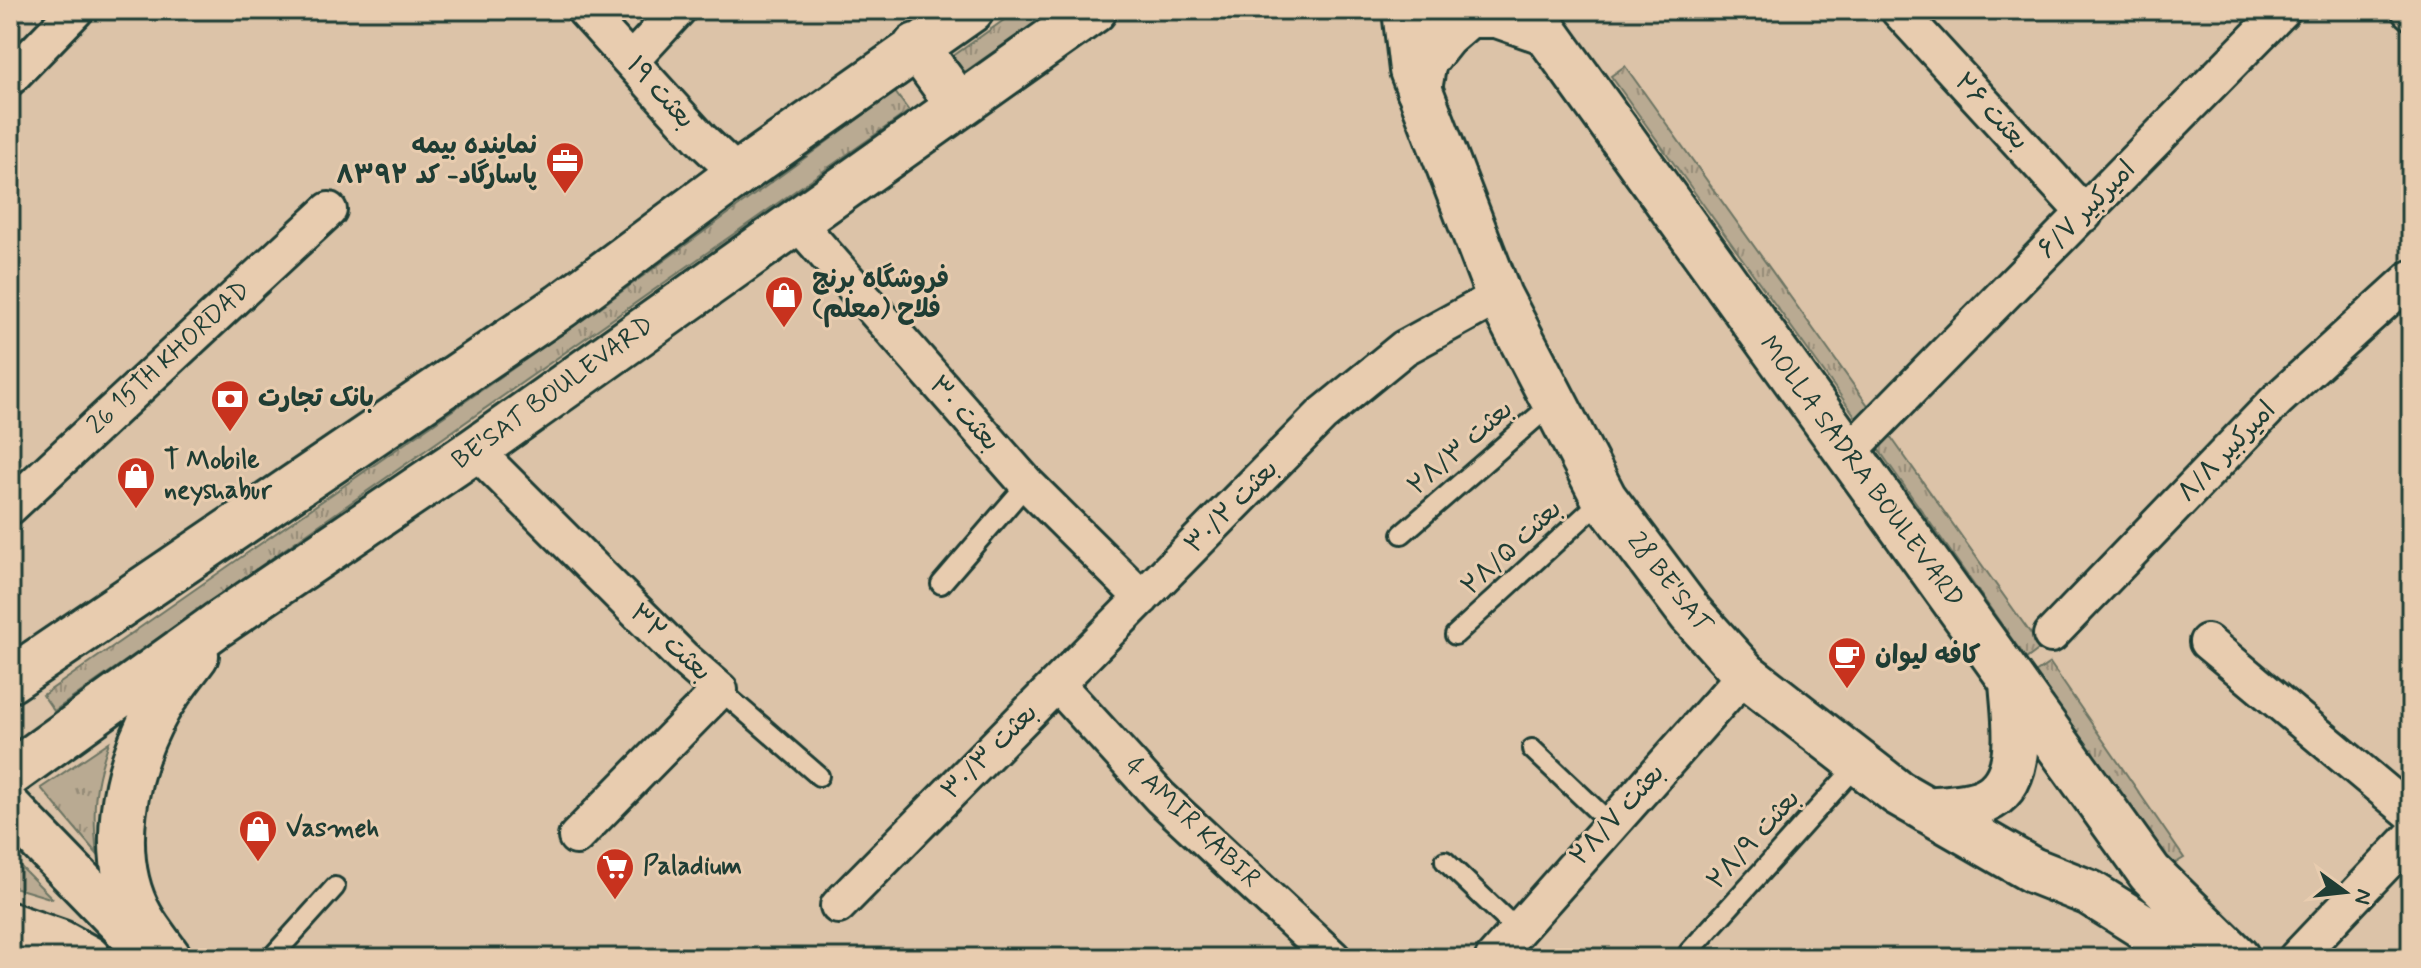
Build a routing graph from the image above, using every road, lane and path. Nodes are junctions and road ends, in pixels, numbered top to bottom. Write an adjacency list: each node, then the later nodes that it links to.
1 (76, 10): 12 (street)
2 (584, 10): 11 (street, بعثت ۱۹)
3 (678, 10): 11 (street)
4 (971, 10): 10 (main road)
5 (1094, 10): 14 (main road, BE'SAT BOULEVARD)
6 (1898, 10): 17 (street, بعثت ۲۶)
7 (2283, 10): 17 (street, امیرکبیر ۶/۷)
8 (1402, 15): 13 (main road, 28 BE'SAT)
9 (1538, 21): 13 (main road); 23 (main road, MOLLA SADRA BOULEVARD)
10 (916, 46): 14 (main road); 15 (main road)
11 (631, 61): 15 (street, بعثت ۱۹)
12 (10, 78)
13 (1419, 89): 20 (main road, 28 BE'SAT)
14 (959, 105): 18 (main road, BE'SAT BOULEVARD)
15 (738, 174): 35 (main road)
16 (329, 210): 26 (street, 26 15TH KHORDAD)
17 (2085, 214): 23 (street, امیرکبیر ۶/۷)
18 (797, 222): 22 (main road, BE'SAT BOULEVARD); 24 (street, بعثت ۳۰)
19 (2411, 278): 32 (street, امیرکبیر ۸/۸)
20 (1499, 296): 21 (main road, 28 BE'SAT); 29 (street, بعثت ۳۰/۲)
21 (1555, 402): 25 (main road, 28 BE'SAT); 27 (lane, بعثت ۲۸/۳)
22 (475, 450): 30 (main road, BE'SAT BOULEVARD); 38 (street, بعثت ۳۲)
23 (1847, 454): 36 (main road, MOLLA SADRA BOULEVARD)
24 (1027, 484): 28 (lane); 29 (street, بعثت ۳۰)
25 (1604, 498): 31 (lane, بعثت ۲۸/۵); 34 (main road, 28 BE'SAT)
26 (10, 507)
27 (1402, 534)
28 (941, 584)
29 (1142, 598): 37 (street, بعثت ۳۰/۳)
30 (217, 625): 41 (main road, BE'SAT BOULEVARD); 57 (main road)
31 (1455, 635)
32 (2051, 635)
33 (2207, 642): 45 (street)
34 (1745, 674): 40 (main road, 28 BE'SAT); 46 (street, بعثت ۲۸/۷)
35 (10, 680)
36 (2012, 681): 44 (main road); 62 (main road, MOLLA SADRA BOULEVARD)
37 (1057, 684): 51 (street, بعثت ۳۰/۳); 59 (street, 4 AMIR KABIR)
38 (720, 690): 42 (lane); 47 (street, بعثت ۳۲)
39 (1532, 749): 46 (lane)
40 (1859, 763): 44 (main road, 28 BE'SAT); 54 (lane, بعثت ۲۸/۹)
41 (10, 774)
42 (819, 776)
43 (10, 809): 56 (main road)
44 (1927, 810): 61 (main road, 28 BE'SAT)
45 (2411, 813)
46 (1610, 823): 53 (street, بعثت ۲۸/۷)
47 (576, 837)
48 (2411, 837): 63 (street)
49 (1445, 861): 53 (lane)
50 (335, 887): 58 (lane)
51 (838, 906)
52 (10, 925): 55 (main road)
53 (1516, 929): 60 (street, بعثت ۲۸/۷)
54 (1692, 955)
55 (88, 958)
56 (154, 958)
57 (169, 958)
58 (271, 958)
59 (1333, 958)
60 (1493, 958)
61 (2176, 958)
62 (2237, 958)
63 (2296, 958)

